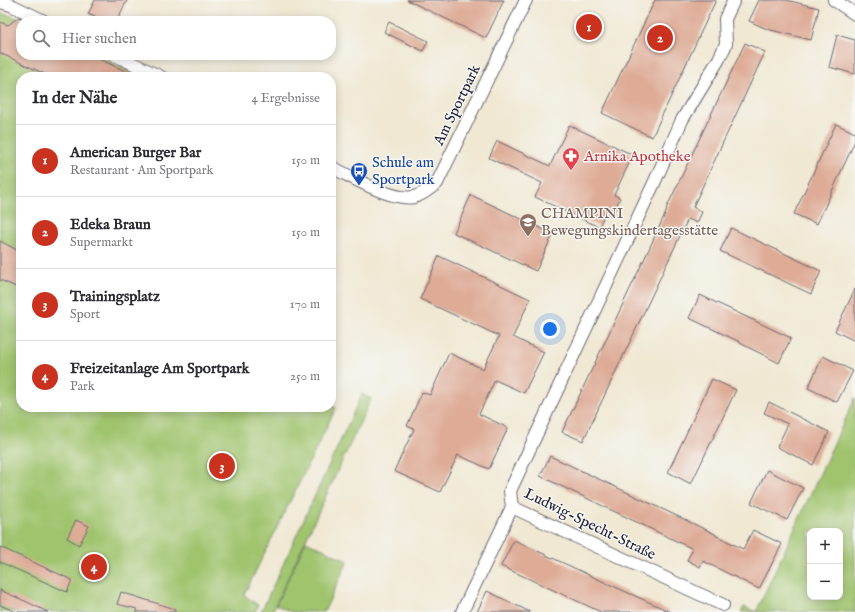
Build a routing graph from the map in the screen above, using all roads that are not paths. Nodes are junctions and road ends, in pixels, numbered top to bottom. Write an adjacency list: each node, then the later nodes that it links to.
1 (526, 0): 9 (street, Am Sportpark)
2 (734, 0): 10 (street, Ludwig-Specht-Straße)
3 (834, 0): 5 (street)
4 (0, 2): 6 (street)
5 (855, 14)
6 (34, 16)
7 (125, 60): 8 (street)
8 (151, 72)
9 (336, 169)
10 (512, 507): 11 (street, Ludwig-Specht-Straße); 12 (street)
11 (723, 605)
12 (462, 612)

